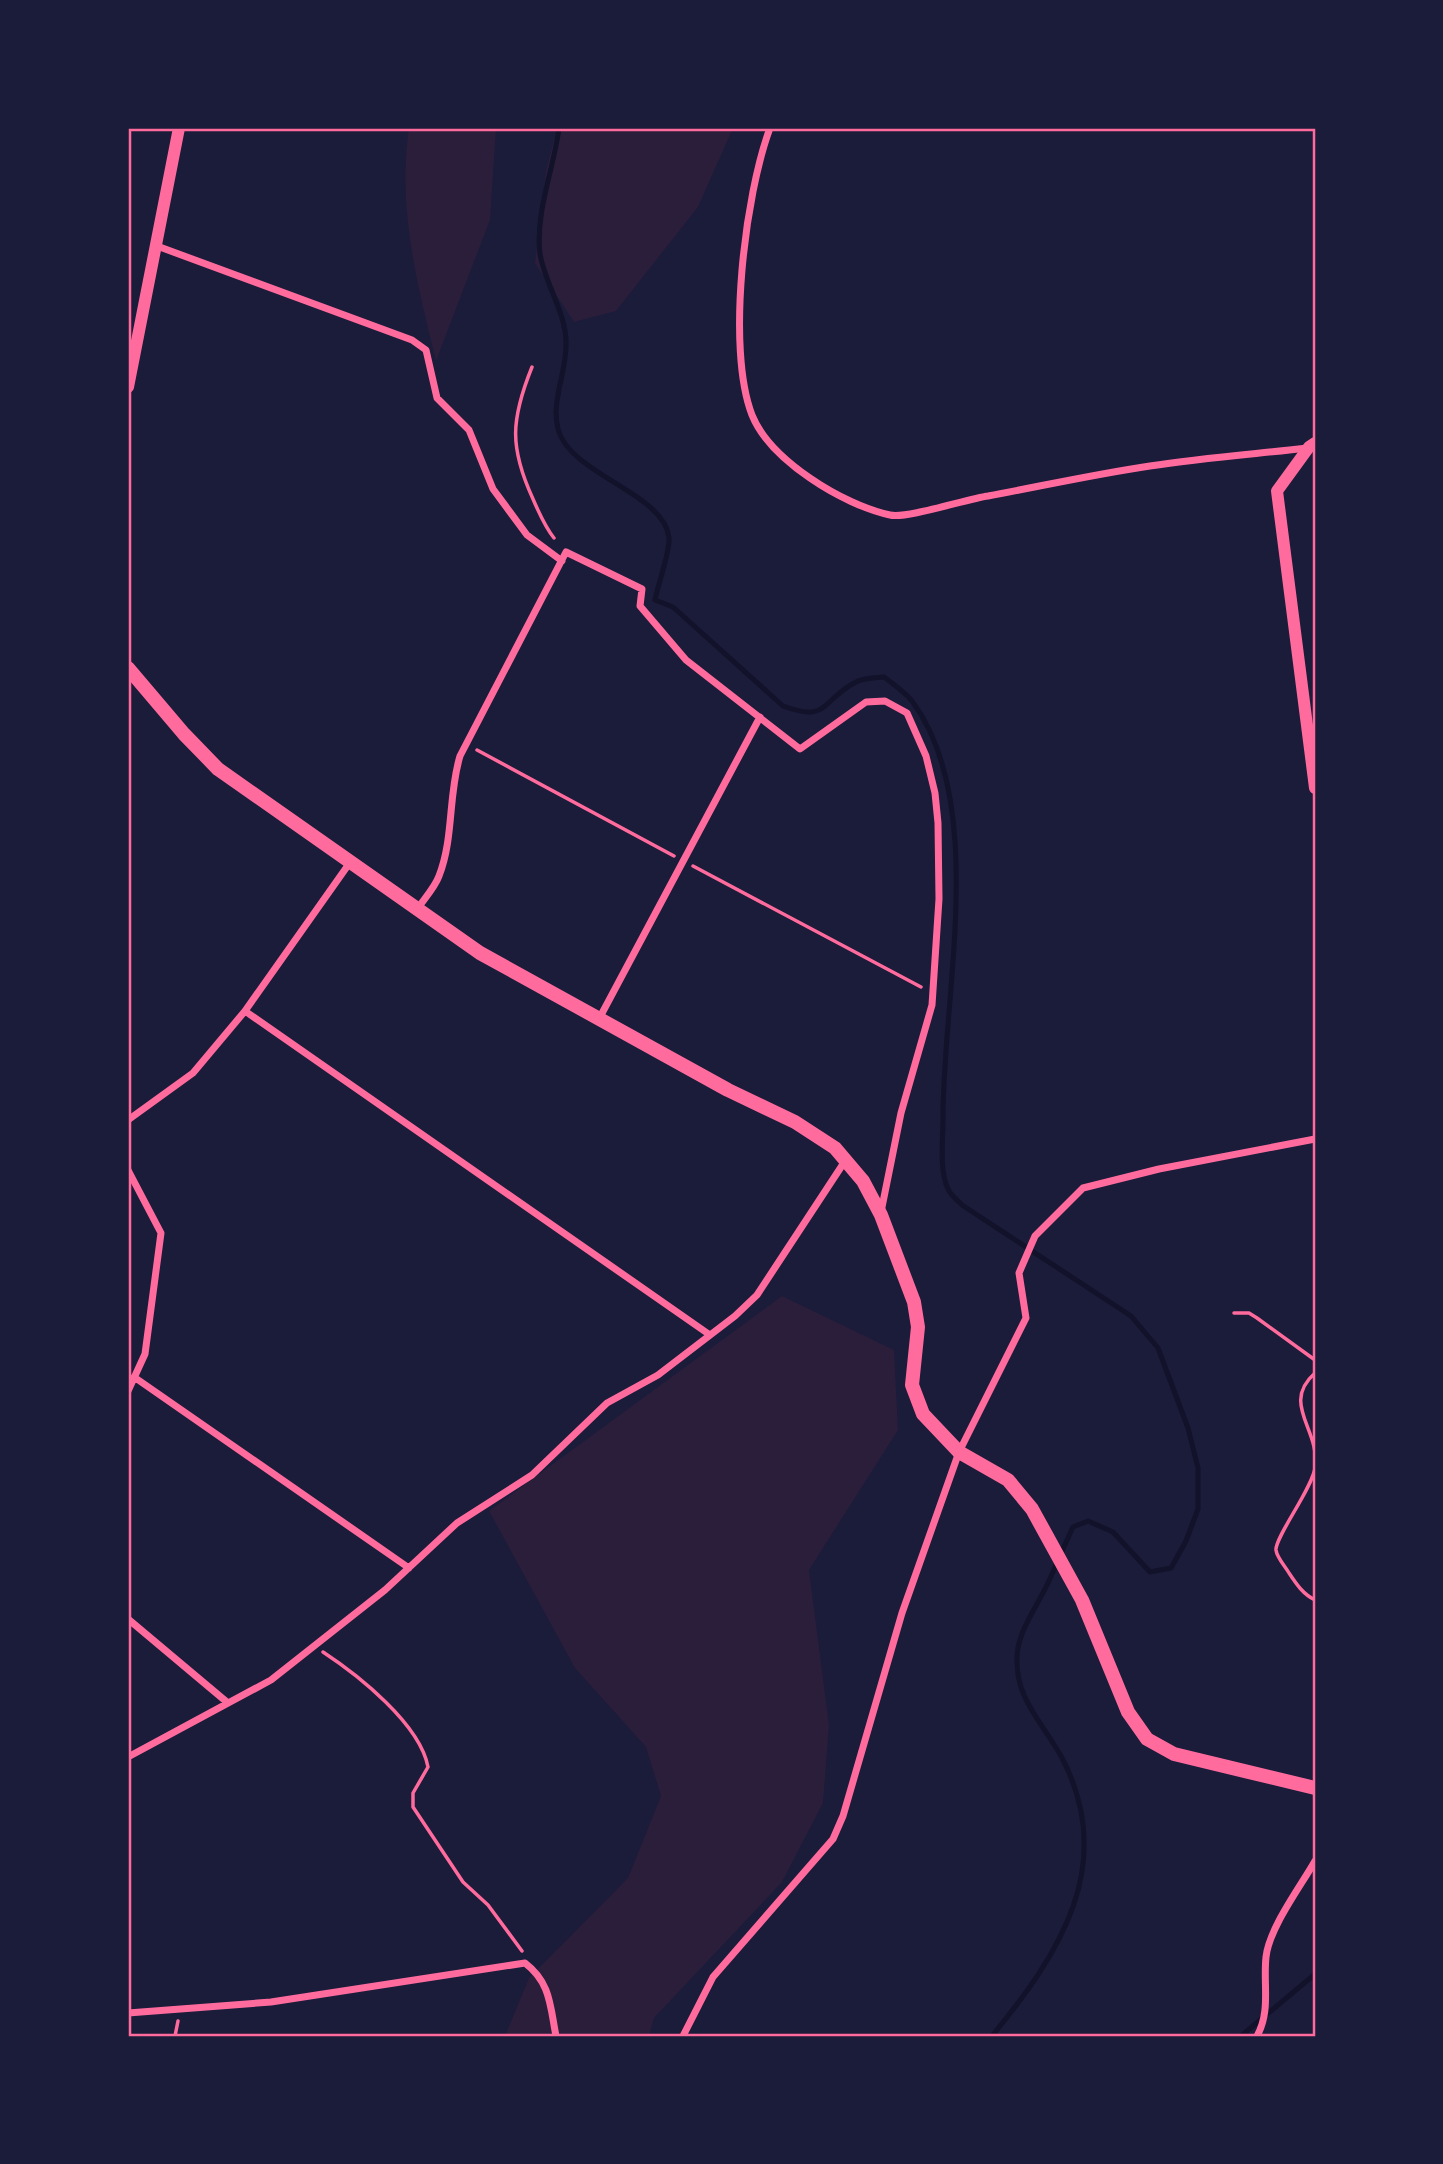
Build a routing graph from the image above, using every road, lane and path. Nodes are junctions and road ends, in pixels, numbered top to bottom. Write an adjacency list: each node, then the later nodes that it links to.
1 (179, 128): 3 (street)
2 (770, 128): 6 (street)
3 (157, 246): 5 (street); 8 (street)
4 (532, 367): 7 (path)
5 (128, 387)
6 (1313, 446): 12 (street)
7 (566, 552): 8 (street); 10 (street)
8 (562, 561): 11 (street)
9 (128, 668): 13 (main road)
10 (760, 718): 14 (street); 16 (street)
11 (467, 744): 14 (path); 15 (street)
12 (1315, 788)
13 (352, 860): 15 (main road); 17 (street)
14 (683, 861): 16 (path); 18 (street)
15 (418, 908): 18 (main road)
16 (933, 993): 23 (street)
17 (245, 1011): 19 (street); 25 (street)
18 (598, 1019): 21 (main road)
19 (128, 1120)
20 (1315, 1139): 30 (street)
21 (845, 1161): 23 (main road); 25 (street)
22 (128, 1170): 28 (street)
23 (881, 1215): 30 (main road)
24 (1234, 1314): 26 (path)
25 (710, 1335): 31 (street)
26 (1315, 1360)
27 (1315, 1373): 32 (path)
28 (134, 1377): 29 (street); 31 (street)
29 (128, 1391)
30 (959, 1452): 37 (main road); 43 (street)
31 (409, 1567): 34 (street)
32 (1315, 1600)
33 (128, 1619): 35 (street)
34 (314, 1646): 35 (street); 39 (path)
35 (228, 1703): 36 (street)
36 (128, 1757)
37 (1315, 1788)
38 (1315, 1861): 41 (street)
39 (526, 1964): 40 (street); 42 (street)
40 (128, 2013)
41 (1259, 2033)
42 (556, 2036)
43 (683, 2036)

